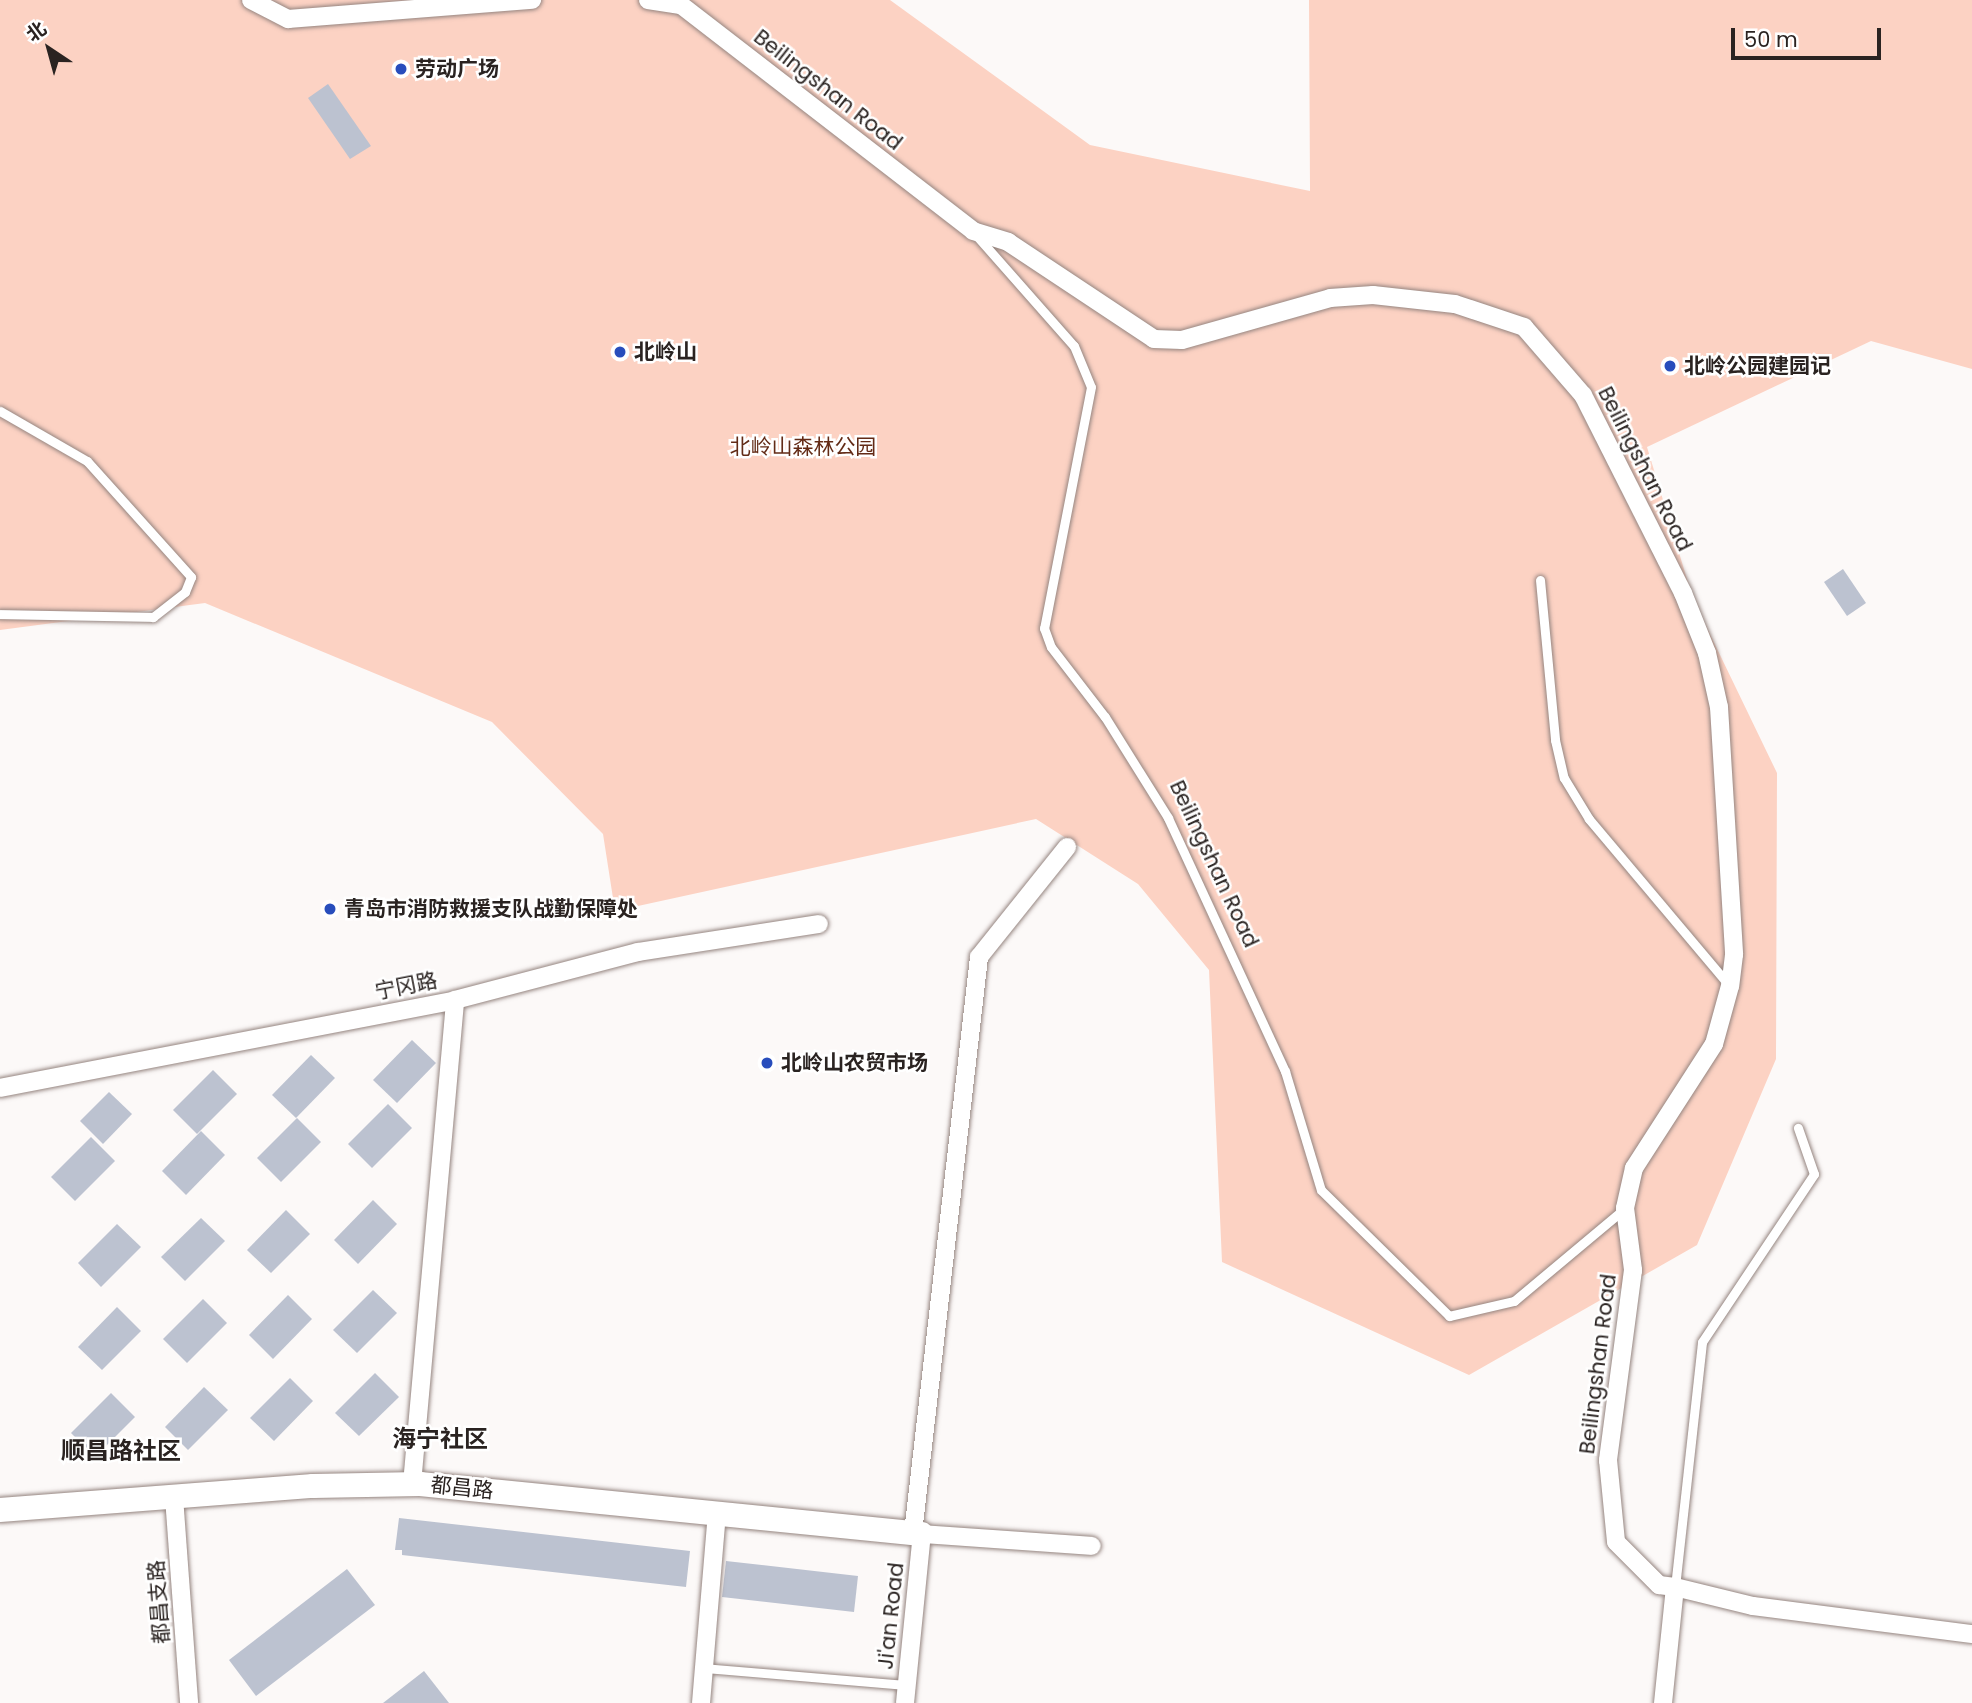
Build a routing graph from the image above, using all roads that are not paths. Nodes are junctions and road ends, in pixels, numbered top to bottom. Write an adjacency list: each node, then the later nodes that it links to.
1 (251, 0): 2 (street)
2 (531, 0)
3 (648, 0): 4 (street, Beilingshan Road)
4 (973, 232): 10 (street, Beilingshan Road); 14 (lane, Beilingshan Road)
5 (0, 411): 7 (lane)
6 (1540, 580): 10 (lane)
7 (0, 614)
8 (1067, 847): 19 (street, Ji'an Road)
9 (819, 924): 11 (street, 宁冈路)
10 (1730, 986): 14 (street, Beilingshan Road)
11 (455, 1000): 12 (street, 宁冈路); 15 (street)
12 (0, 1088)
13 (1797, 1128): 21 (lane)
14 (1625, 1208): 21 (street, Beilingshan Road)
15 (412, 1484): 16 (street, 都昌路); 18 (street, 都昌路)
16 (174, 1497): 17 (street, 都昌路); 25 (street, 都昌支路)
17 (0, 1510)
18 (717, 1514): 19 (street, 都昌路); 23 (street)
19 (918, 1534): 20 (street); 24 (street, Ji'an Road)
20 (1091, 1546)
21 (1675, 1587): 22 (street, Beilingshan Road); 27 (street)
22 (1972, 1634)
23 (704, 1668): 24 (lane); 26 (street)
24 (906, 1694)
25 (190, 1703)
26 (701, 1703)
27 (1663, 1703)

